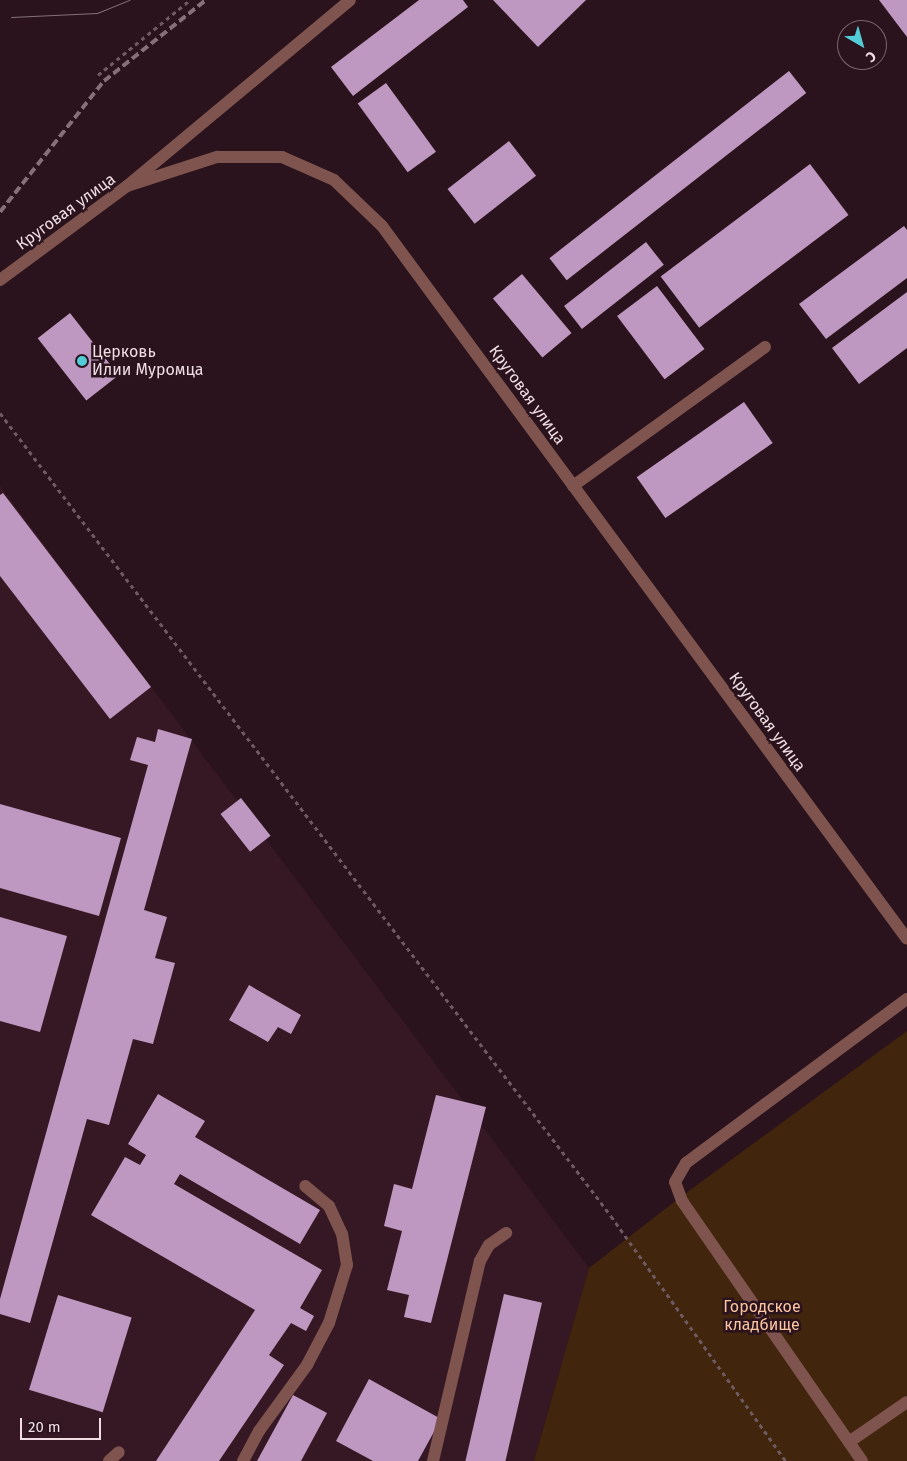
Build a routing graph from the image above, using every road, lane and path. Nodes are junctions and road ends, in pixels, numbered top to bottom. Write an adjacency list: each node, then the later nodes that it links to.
1 (190, 0): 3 (path)
2 (350, 0): 4 (street)
3 (98, 75)
4 (127, 186): 5 (street, Круговая улица); 8 (street, Круговая улица)
5 (0, 280)
6 (765, 347): 8 (street)
7 (0, 413): 17 (path)
8 (573, 486): 9 (street, Круговая улица)
9 (907, 939)
10 (907, 999): 14 (street)
11 (305, 1186): 15 (street)
12 (506, 1233): 16 (street)
13 (907, 1402): 14 (street)
14 (849, 1442): 18 (street)
15 (242, 1461)
16 (432, 1461)
17 (786, 1461)
18 (862, 1461)

